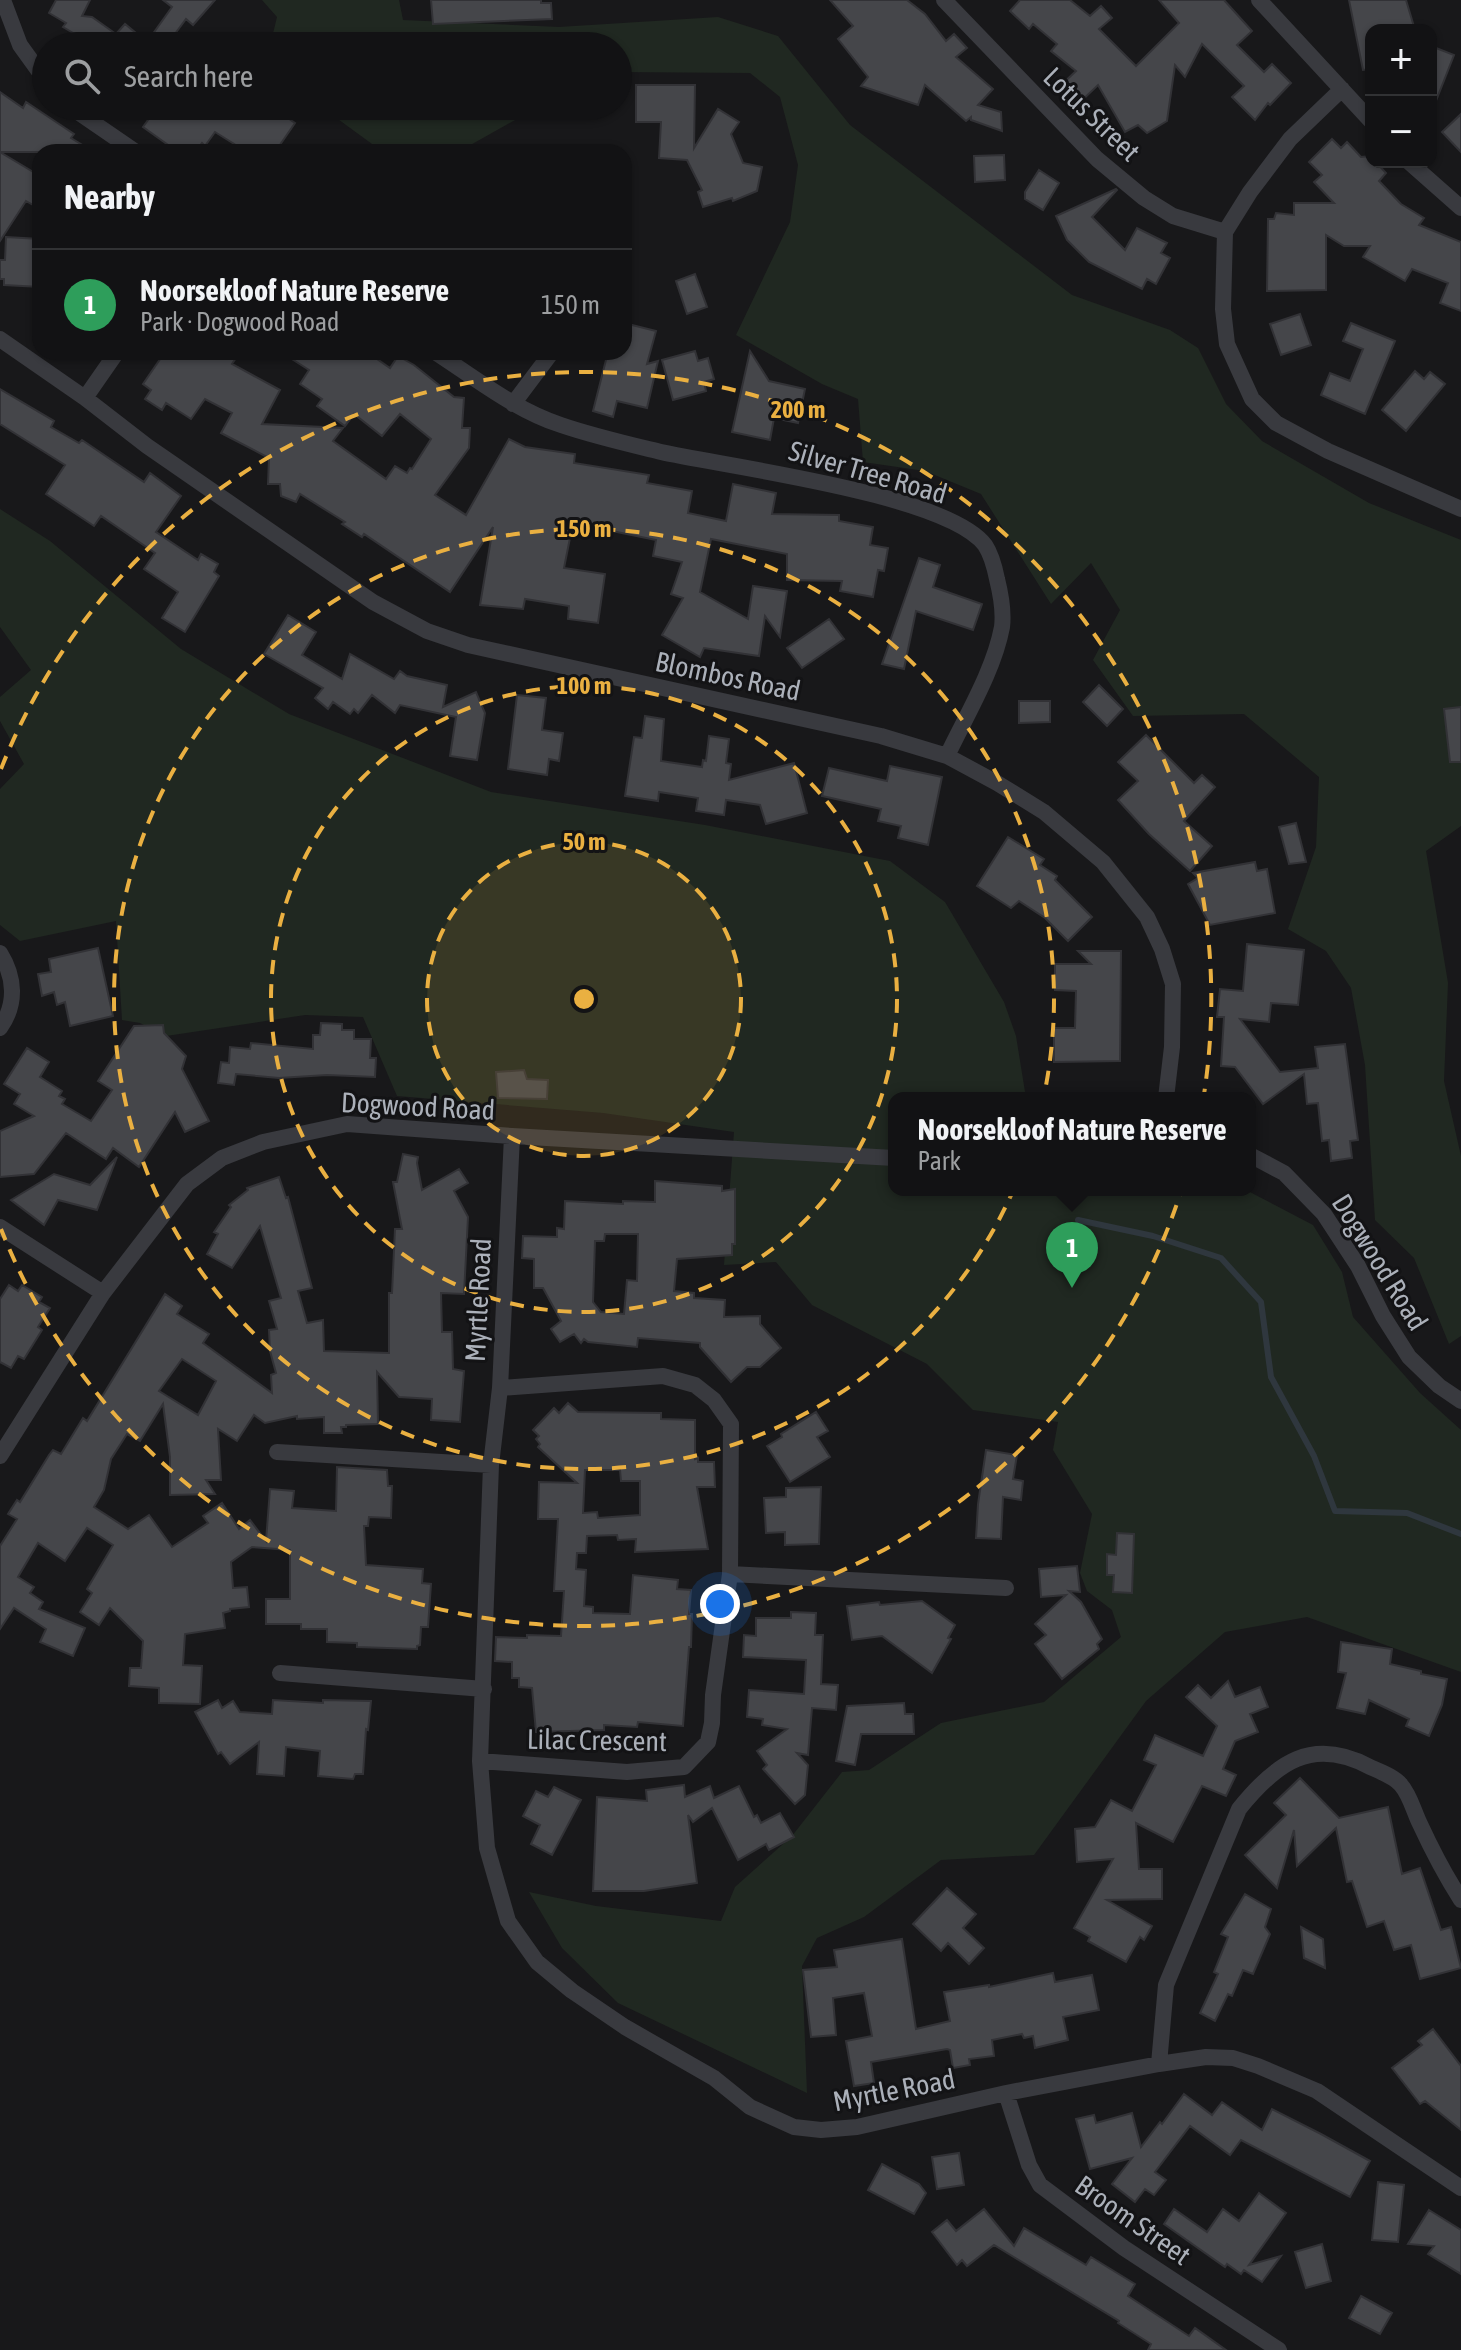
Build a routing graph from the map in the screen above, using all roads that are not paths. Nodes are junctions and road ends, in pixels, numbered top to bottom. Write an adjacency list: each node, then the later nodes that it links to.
1 (3, 0): 4 (street)
2 (944, 0): 11 (street, Lotus Street)
3 (1259, 0): 5 (street)
4 (32, 62)
5 (1342, 89): 6 (street); 11 (street)
6 (1365, 114)
7 (89, 120): 8 (street)
8 (124, 144)
9 (1416, 168): 10 (street)
10 (1461, 208)
11 (1225, 232): 18 (street)
12 (0, 339): 16 (street, Blombos Road)
13 (111, 360): 16 (street)
14 (447, 360): 17 (street, Silver Tree Road)
15 (546, 360): 17 (street)
16 (85, 398): 19 (street, Blombos Road)
17 (513, 404): 19 (street, Silver Tree Road)
18 (1461, 509)
19 (947, 756): 22 (street, Blombos Road)
20 (0, 953): 21 (street)
21 (0, 1028)
22 (1167, 1092)
23 (512, 1136): 24 (street, Dogwood Road); 27 (street, Dogwood Road); 28 (street, Myrtle Road)
24 (888, 1158)
25 (1256, 1158): 29 (street, Dogwood Road)
26 (0, 1227): 27 (street)
27 (103, 1293): 31 (street, Dogwood Road)
28 (500, 1388): 32 (street, Myrtle Road); 33 (street, Lilac Crescent)
29 (1461, 1401)
30 (277, 1452): 32 (street)
31 (0, 1456)
32 (491, 1465): 36 (street, Myrtle Road)
33 (730, 1574): 34 (street); 37 (street, Lilac Crescent)
34 (1006, 1588)
35 (280, 1673): 36 (street)
36 (484, 1689): 37 (street, Myrtle Road)
37 (480, 1761): 40 (street, Myrtle Road)
38 (1461, 1900): 39 (street)
39 (1159, 2064): 40 (street, Myrtle Road); 41 (street, Myrtle Road)
40 (1006, 2093): 42 (street, Broom Street)
41 (1461, 2188)
42 (1279, 2350)

